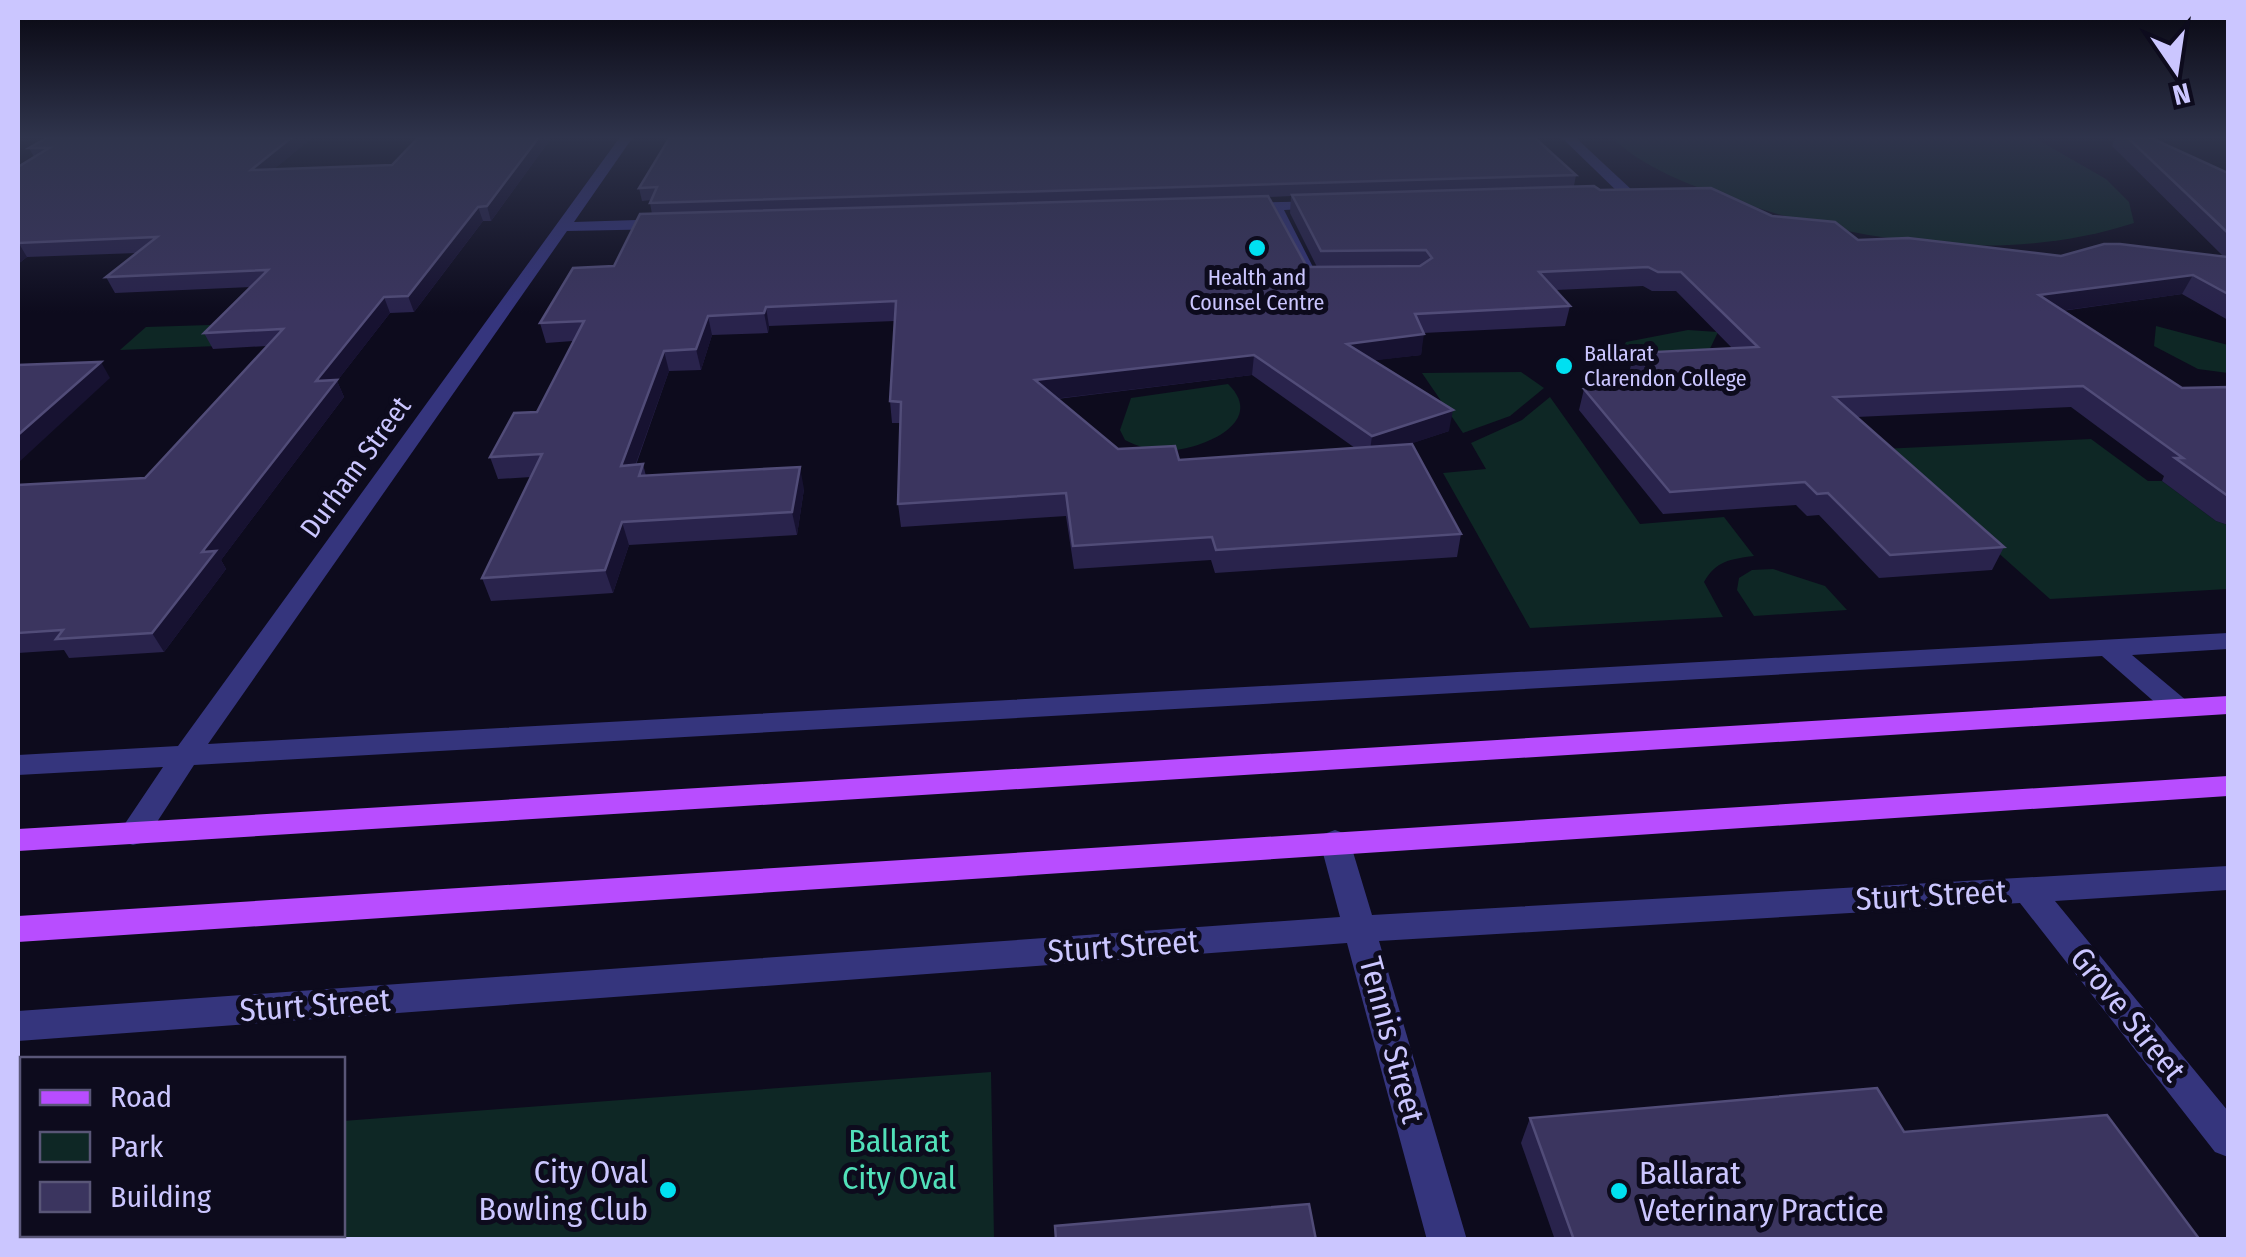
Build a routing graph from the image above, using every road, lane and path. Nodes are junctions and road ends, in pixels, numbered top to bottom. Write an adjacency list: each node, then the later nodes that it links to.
1 (586, 196): 6 (street, Durham Street)
2 (1334, 204): 3 (street)
3 (1275, 206): 4 (street); 7 (street)
4 (1216, 208)
5 (683, 224): 6 (street)
6 (564, 228): 12 (street, Durham Street)
7 (1329, 279)
8 (2228, 641): 9 (street)
9 (2108, 648): 11 (street); 12 (street)
10 (2228, 706): 11 (main road)
11 (2177, 707): 15 (main road)
12 (186, 756): 13 (street); 15 (street, Durham Street)
13 (18, 766)
14 (2228, 786): 17 (main road)
15 (133, 834): 16 (main road)
16 (18, 840)
17 (1335, 842): 20 (street, Tennis Street); 21 (main road)
18 (2228, 878): 19 (street, Sturt Street)
19 (2027, 889): 20 (street, Sturt Street); 23 (street, Grove Street)
20 (1362, 929): 22 (street, Sturt Street); 24 (street, Tennis Street)
21 (18, 930)
22 (18, 1026)
23 (2228, 1139)
24 (1447, 1240)

